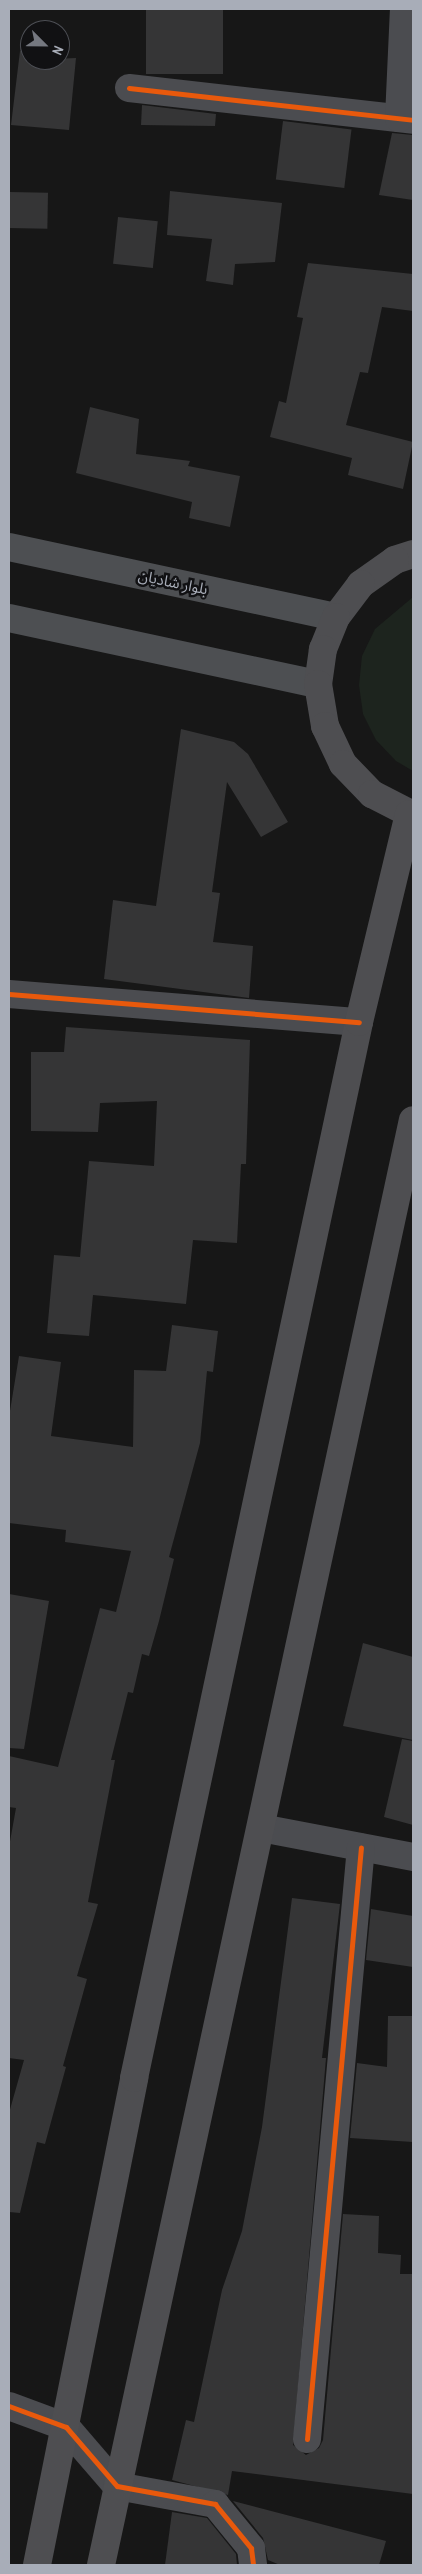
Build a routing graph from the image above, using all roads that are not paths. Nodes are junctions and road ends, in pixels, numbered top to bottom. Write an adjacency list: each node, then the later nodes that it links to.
1 (404, 9): 3 (street)
2 (129, 88): 3 (street)
3 (406, 119)
4 (9, 548): 6 (main road, بلوار شادیان)
5 (413, 554): 6 (highway)
6 (336, 616): 8 (highway)
7 (9, 618): 8 (main road)
8 (318, 684): 9 (highway)
9 (411, 815): 11 (highway)
10 (9, 994): 11 (street)
11 (359, 1022): 17 (highway)
12 (413, 1120): 13 (highway)
13 (261, 1828): 14 (street); 19 (highway)
14 (361, 1847): 15 (street); 18 (street)
15 (413, 1857)
16 (9, 2406): 17 (street)
17 (66, 2427): 19 (street); 20 (highway)
18 (307, 2439)
19 (117, 2486): 21 (highway); 22 (street)
20 (37, 2565)
21 (101, 2565)
22 (254, 2565)

